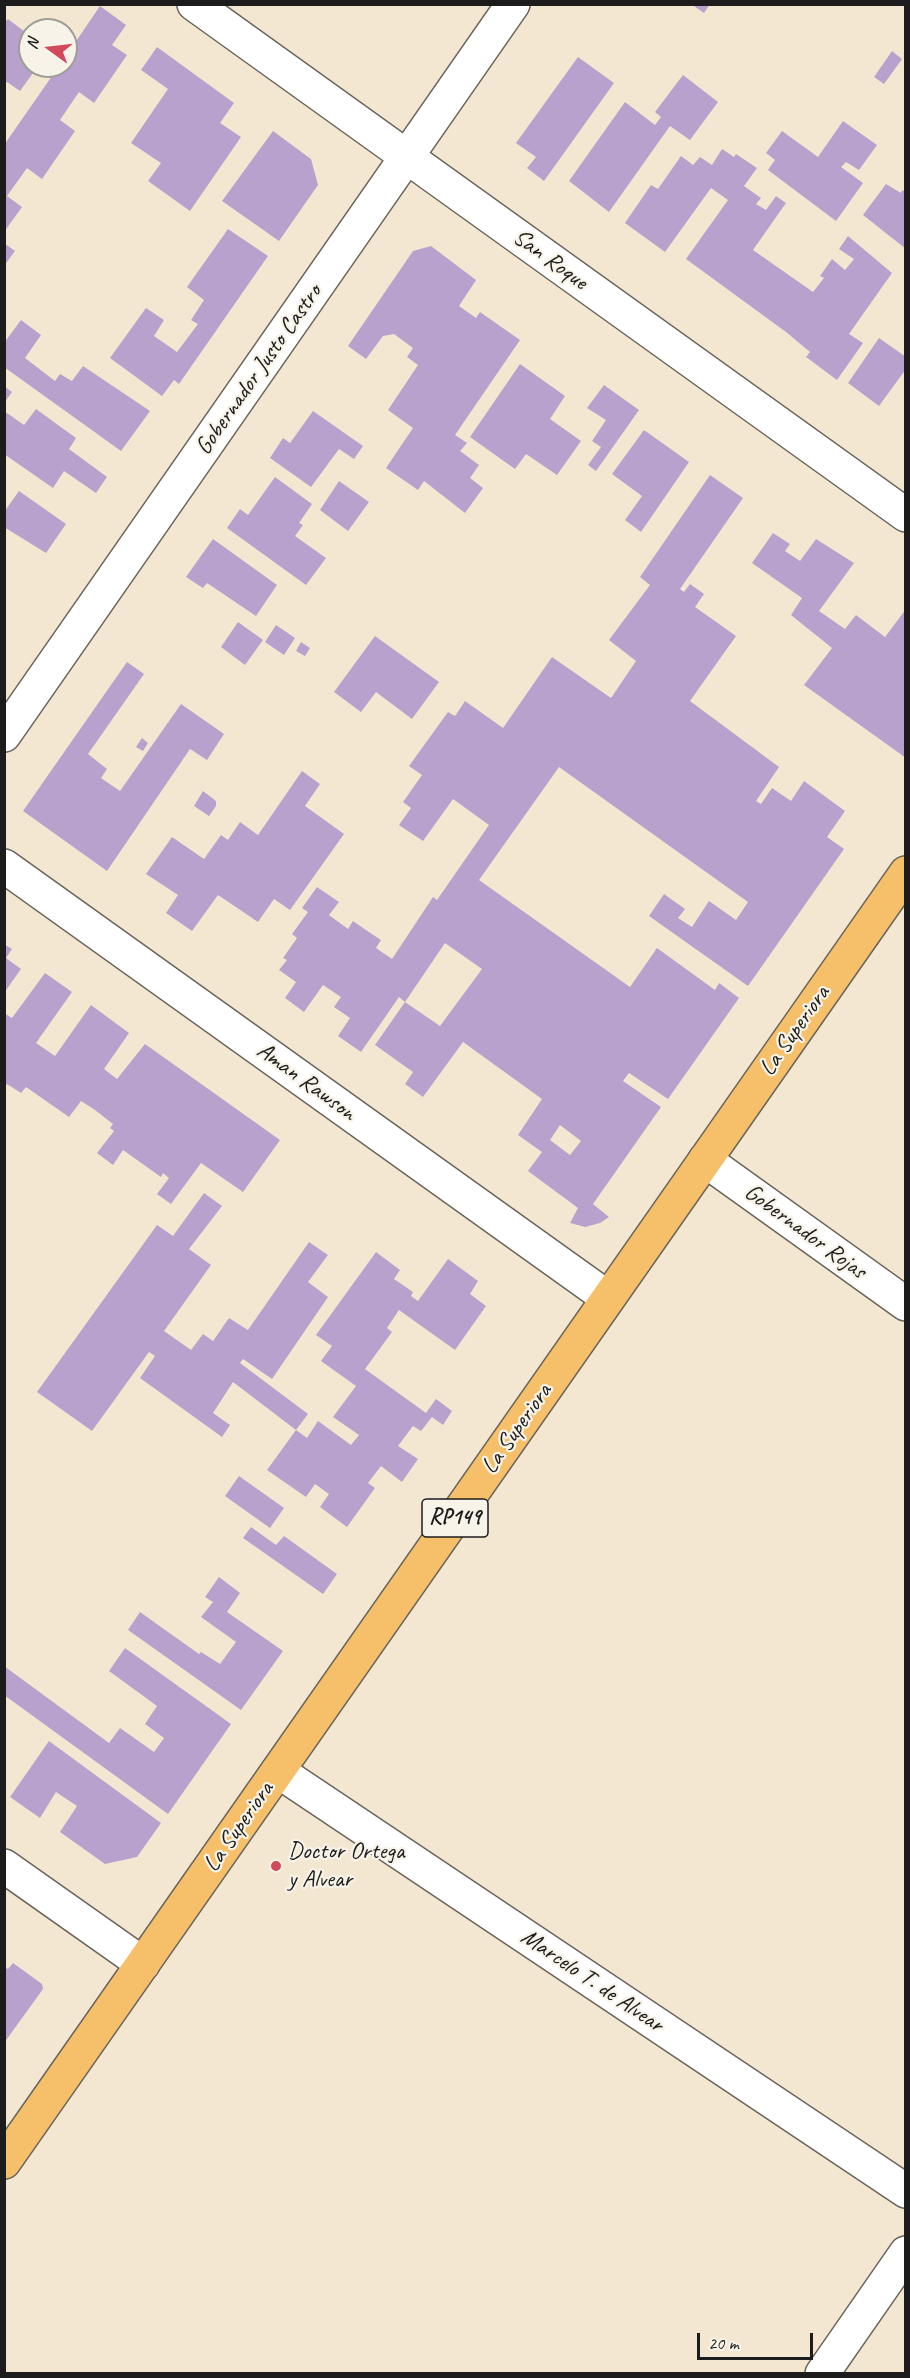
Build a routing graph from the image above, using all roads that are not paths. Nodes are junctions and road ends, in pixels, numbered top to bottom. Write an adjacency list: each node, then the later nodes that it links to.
1 (194, 4): 3 (street, San Roque)
2 (513, 4): 3 (street, Gobernador Justo Castro)
3 (407, 157): 4 (street, San Roque); 5 (street, Gobernador Justo Castro)
4 (906, 515)
5 (4, 735)
6 (4, 866): 9 (street, Aman Rawson)
7 (906, 873): 8 (main road, La Superiora / RP149)
8 (705, 1160): 9 (main road, La Superiora / RP149); 10 (street, Gobernador Rojas)
9 (608, 1298): 11 (main road, La Superiora / RP149)
10 (906, 1304)
11 (278, 1771): 13 (main road, La Superiora / RP149); 15 (street, Marcelo T. de Alvear)
12 (4, 1866): 13 (street)
13 (143, 1964): 14 (main road, La Superiora / RP149)
14 (4, 2162)
15 (906, 2191)
16 (906, 2253): 17 (street)
17 (822, 2373)

